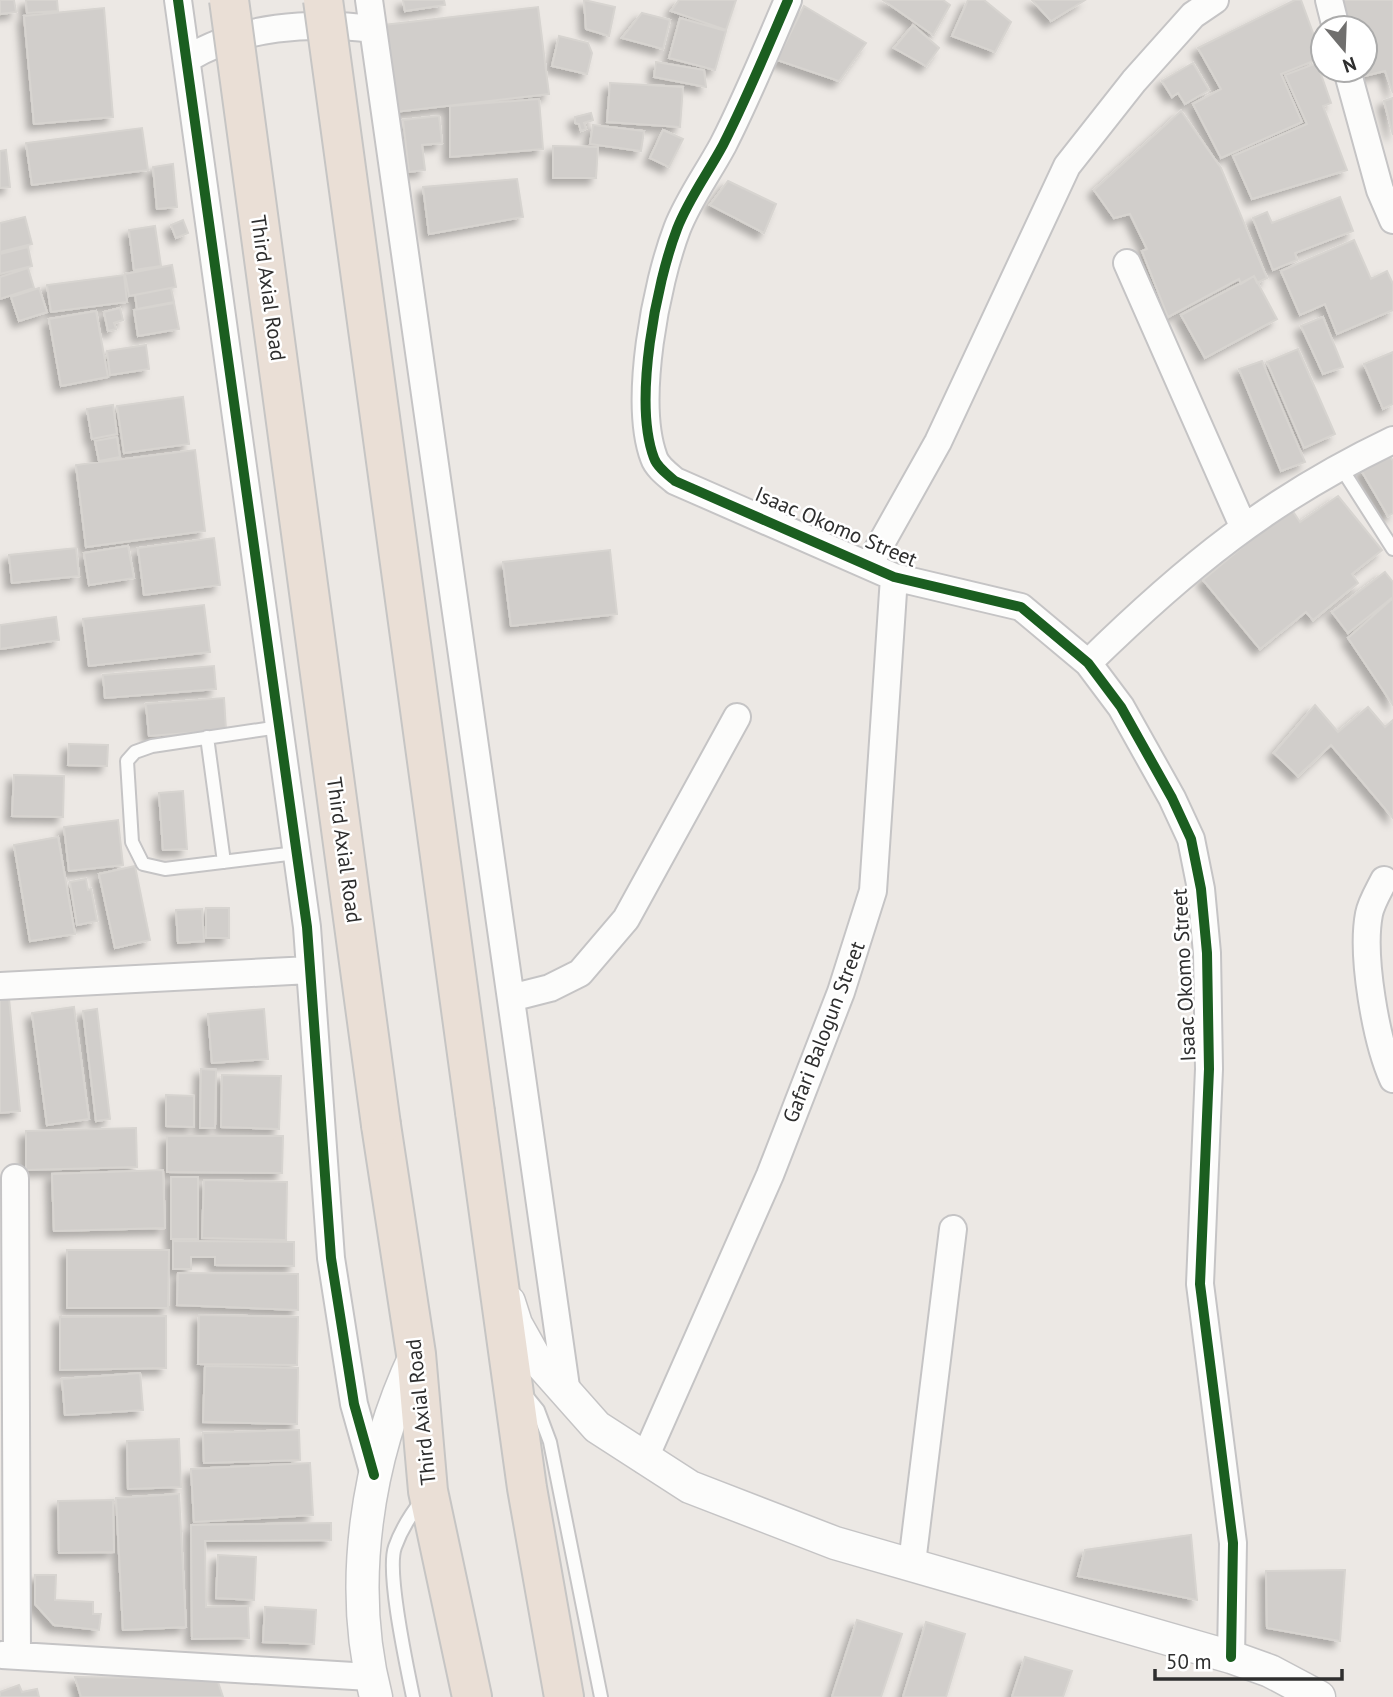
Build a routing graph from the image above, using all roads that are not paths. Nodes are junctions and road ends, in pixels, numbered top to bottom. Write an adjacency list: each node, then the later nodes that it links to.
1 (178, 0): 8 (street)
2 (229, 0): 32 (highway, Third Axial Road, bridge)
3 (323, 0): 31 (highway, bridge)
4 (369, 0): 7 (street)
5 (788, 0): 16 (street, Isaac Okomo Street)
6 (1215, 0): 16 (street)
7 (373, 29): 8 (street); 27 (street)
8 (187, 59): 20 (street)
9 (1351, 84): 10 (street)
10 (1393, 220)
11 (1127, 263): 14 (street)
12 (1393, 440): 13 (street)
13 (1340, 466): 14 (street); 15 (lane)
14 (1243, 526): 18 (street)
15 (1393, 548)
16 (869, 565): 17 (street, Isaac Okomo Street)
17 (894, 577): 18 (street, Isaac Okomo Street); 35 (street, Gafari Balogun Street)
18 (1088, 663): 40 (street, Isaac Okomo Street)
19 (737, 717): 27 (street)
20 (279, 727): 21 (lane); 22 (street)
21 (207, 737): 23 (lane); 23 (lane)
22 (296, 853): 23 (lane); 25 (street)
23 (224, 862)
24 (1384, 880): 28 (street)
25 (310, 970): 26 (street); 36 (street)
26 (1, 983)
27 (511, 998): 34 (street)
28 (1393, 1079)
29 (15, 1178): 39 (street)
30 (953, 1229): 38 (street)
31 (498, 1272): 33 (highway); 34 (street)
32 (416, 1354): 36 (street); 37 (highway, Third Axial Road)
33 (512, 1376): 44 (highway); 45 (lane)
34 (568, 1394): 35 (street)
35 (645, 1460): 38 (street)
36 (374, 1475): 41 (street)
37 (428, 1491): 42 (lane); 43 (highway, Third Axial Road)
38 (912, 1563): 40 (street)
39 (9, 1655): 41 (street)
40 (1231, 1657): 46 (street)
41 (373, 1687)
42 (413, 1697)
43 (472, 1697)
44 (564, 1697)
45 (600, 1697)
46 (1319, 1697)

